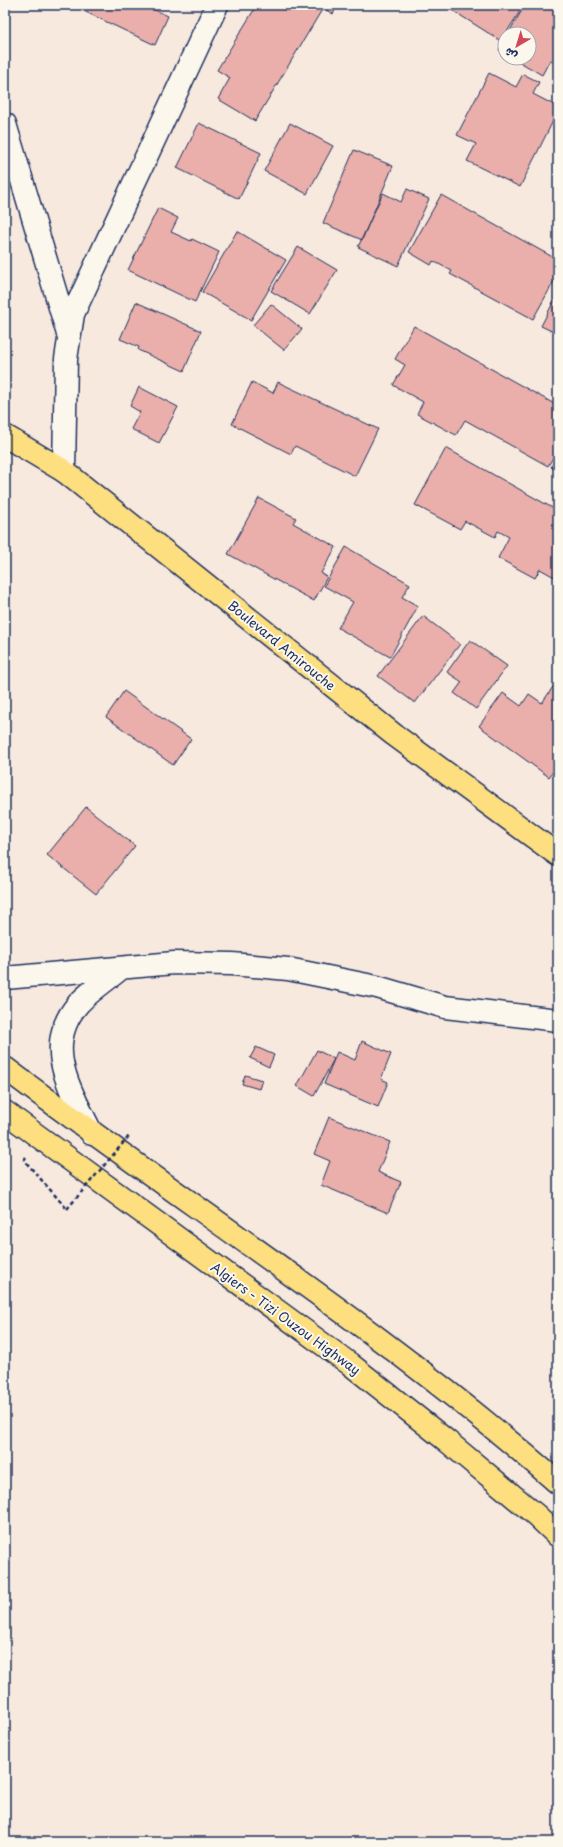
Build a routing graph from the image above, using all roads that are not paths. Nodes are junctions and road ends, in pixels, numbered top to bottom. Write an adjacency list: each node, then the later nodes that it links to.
1 (217, 5): 3 (street)
2 (5, 124): 3 (street)
3 (69, 338): 5 (street)
4 (5, 436): 5 (main road, Boulevard Amirouche)
5 (64, 471): 6 (main road, Boulevard Amirouche)
6 (558, 855)
7 (120, 969): 8 (street); 9 (street); 12 (street)
8 (5, 978)
9 (558, 1020)
10 (5, 1068): 12 (main road)
11 (5, 1112): 14 (main road, Algiers - Tizi Ouzou Highway)
12 (92, 1134): 13 (main road)
13 (558, 1484)
14 (558, 1536)

